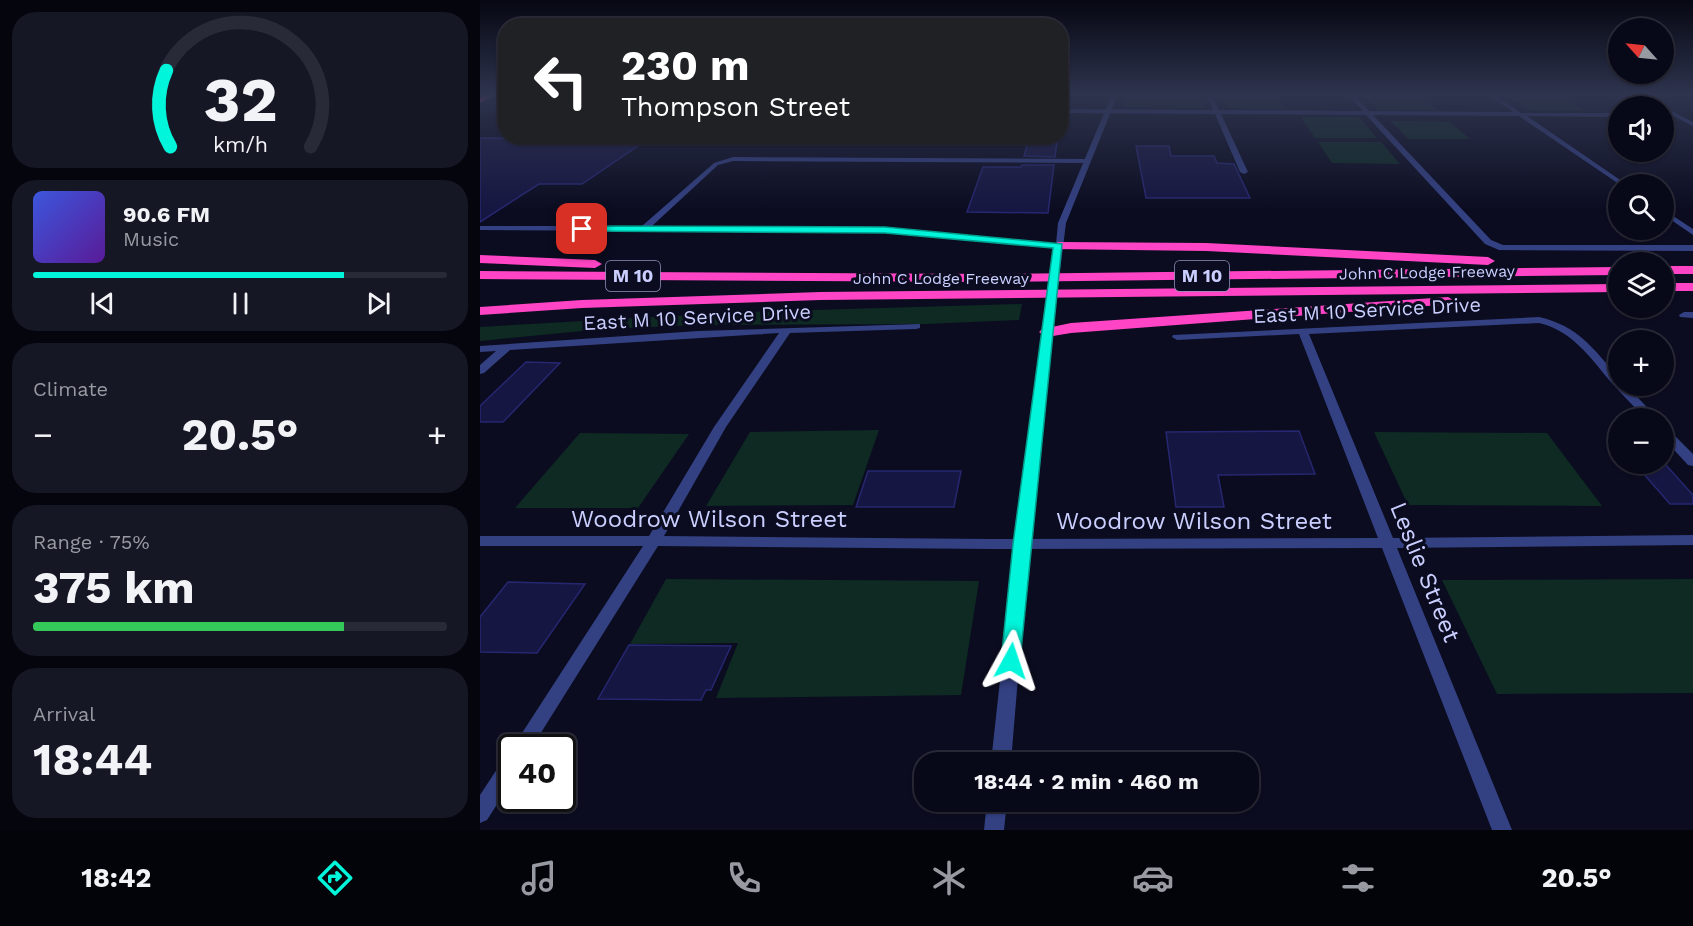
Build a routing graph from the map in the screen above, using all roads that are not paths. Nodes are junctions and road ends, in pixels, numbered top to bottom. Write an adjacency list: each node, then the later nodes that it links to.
1 (1099, 133): 5 (street)
2 (1227, 133): 6 (street)
3 (1387, 133): 13 (street)
4 (1547, 133): 7 (street)
5 (1086, 161): 10 (street); 12 (street)
6 (1244, 172)
7 (1608, 174)
8 (1674, 219): 11 (street)
9 (480, 228): 10 (street)
10 (644, 229): 12 (street)
11 (1693, 232)
12 (1058, 246): 15 (highway); 33 (street, bridge)
13 (1693, 248)
14 (480, 259): 20 (highway)
15 (1608, 269)
16 (1608, 270): 20 (highway, John C Lodge Freeway / M 10)
17 (1674, 270): 18 (highway)
18 (1693, 270)
19 (480, 275): 20 (highway, John C Lodge Freeway / M 10)
20 (786, 276)
21 (1674, 287): 22 (highway)
22 (1693, 287)
23 (1608, 288): 24 (highway, John C Lodge Freeway / M 10)
24 (1552, 289): 25 (highway, John C Lodge Freeway / M 10); 33 (highway)
25 (820, 296): 27 (highway, John C Lodge Freeway / M 10); 29 (highway)
26 (480, 301): 27 (highway)
27 (582, 304): 28 (highway, John C Lodge Freeway / M 10)
28 (480, 311)
29 (480, 322)
30 (916, 326): 31 (street, East M 10 Service Drive)
31 (787, 330): 35 (street, East M 10 Service Drive); 43 (street)
32 (1303, 331): 34 (street, East M 10 Service Drive); 38 (street, East M 10 Service Drive); 47 (street, Leslie Street)
33 (1047, 333): 46 (street)
34 (1177, 337)
35 (507, 347): 36 (street, East M 10 Service Drive); 37 (street)
36 (480, 349)
37 (480, 371)
38 (1608, 371)
39 (1631, 396): 40 (street)
40 (1642, 408)
41 (1674, 442): 42 (street)
42 (1693, 462)
43 (654, 540): 45 (street, Woodrow Wilson Street); 46 (street, Woodrow Wilson Street); 48 (street)
44 (1693, 540): 47 (street, Woodrow Wilson Street)
45 (480, 541)
46 (1022, 544): 47 (street, Woodrow Wilson Street); 49 (street)
47 (1388, 544): 54 (street, Leslie Street)
48 (530, 734)
49 (1002, 752)
50 (498, 785): 52 (street)
51 (996, 812): 53 (street)
52 (480, 813)
53 (994, 830)
54 (1502, 830)

